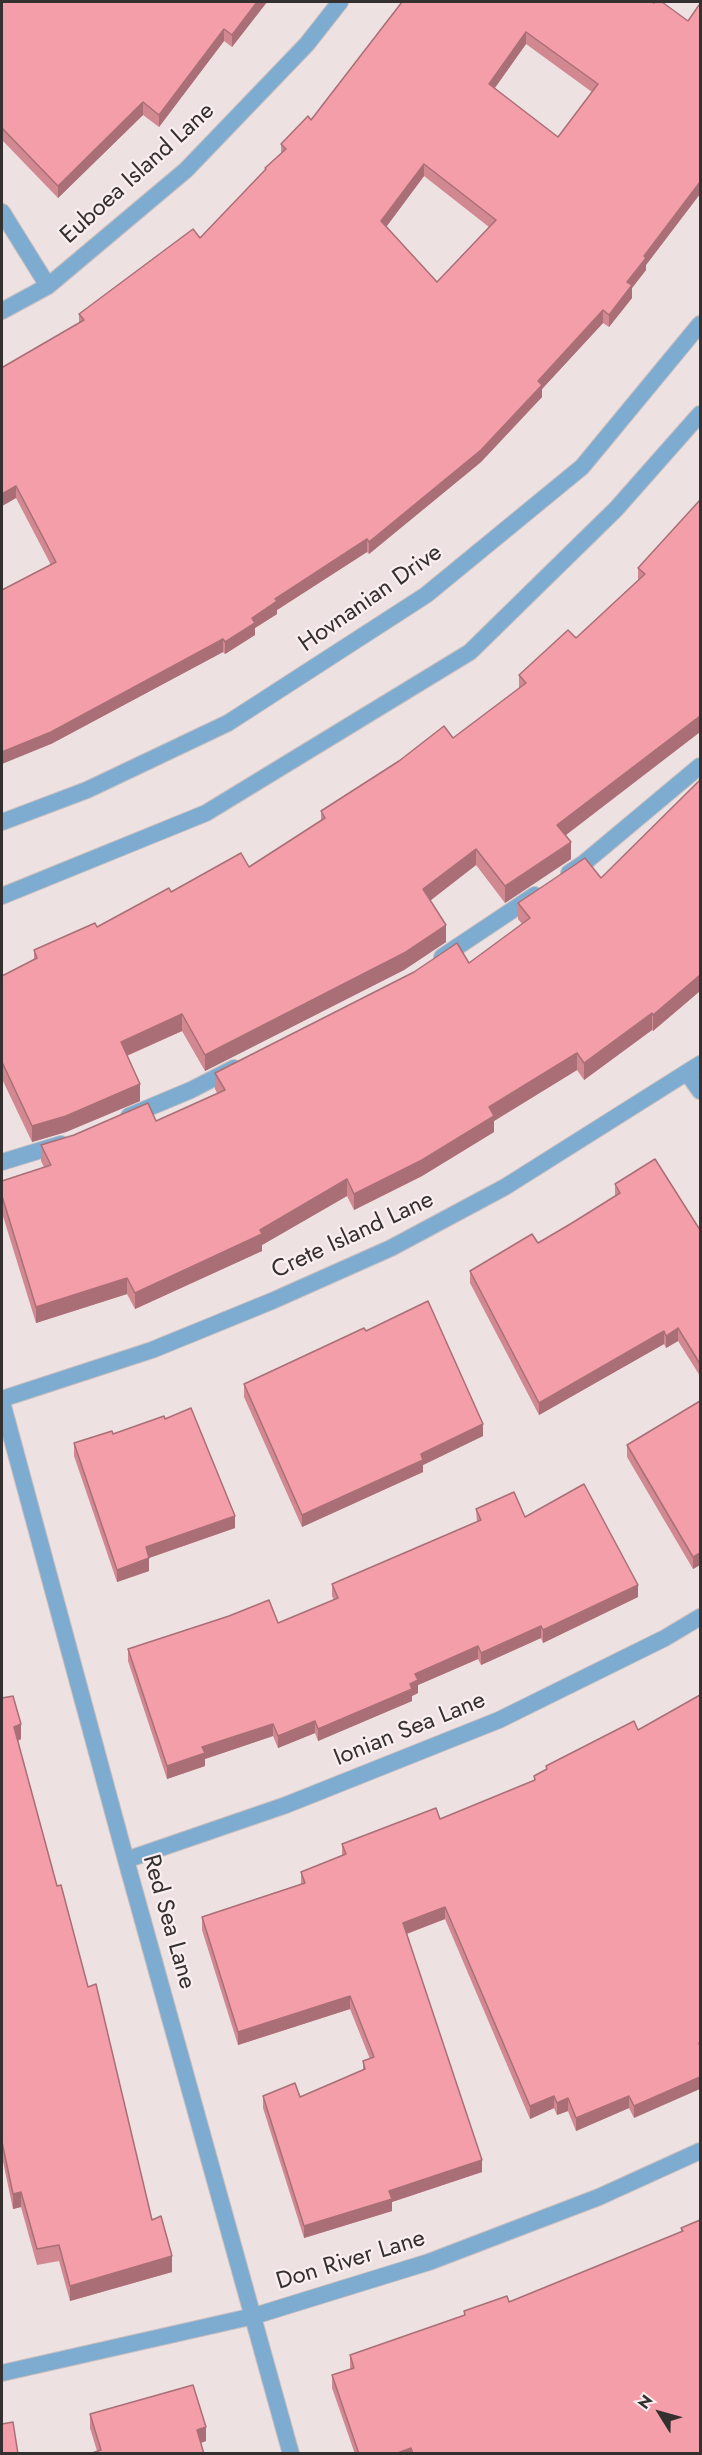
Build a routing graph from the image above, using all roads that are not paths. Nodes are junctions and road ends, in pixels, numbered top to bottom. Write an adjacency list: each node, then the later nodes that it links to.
1 (340, 2): 3 (street, Euboea Island Lane)
2 (2, 212): 3 (street)
3 (48, 286): 4 (street, Euboea Island Lane)
4 (2, 311)
5 (700, 324): 8 (street, Hovnanian Drive)
6 (700, 414): 9 (street)
7 (700, 766): 10 (street)
8 (2, 822)
9 (2, 896)
10 (429, 966)
11 (253, 1059): 14 (street)
12 (694, 1069): 13 (street); 17 (street, Crete Island Lane)
13 (700, 1091)
14 (114, 1123)
15 (81, 1137): 16 (street)
16 (2, 1162)
17 (2, 1407): 19 (street, Red Sea Lane)
18 (700, 1617): 19 (street, Ionian Sea Lane)
19 (126, 1860): 21 (street, Red Sea Lane)
20 (700, 2151): 21 (street, Don River Lane)
21 (254, 2316): 22 (street, Don River Lane); 23 (street, Red Sea Lane)
22 (2, 2373)
23 (291, 2454)

